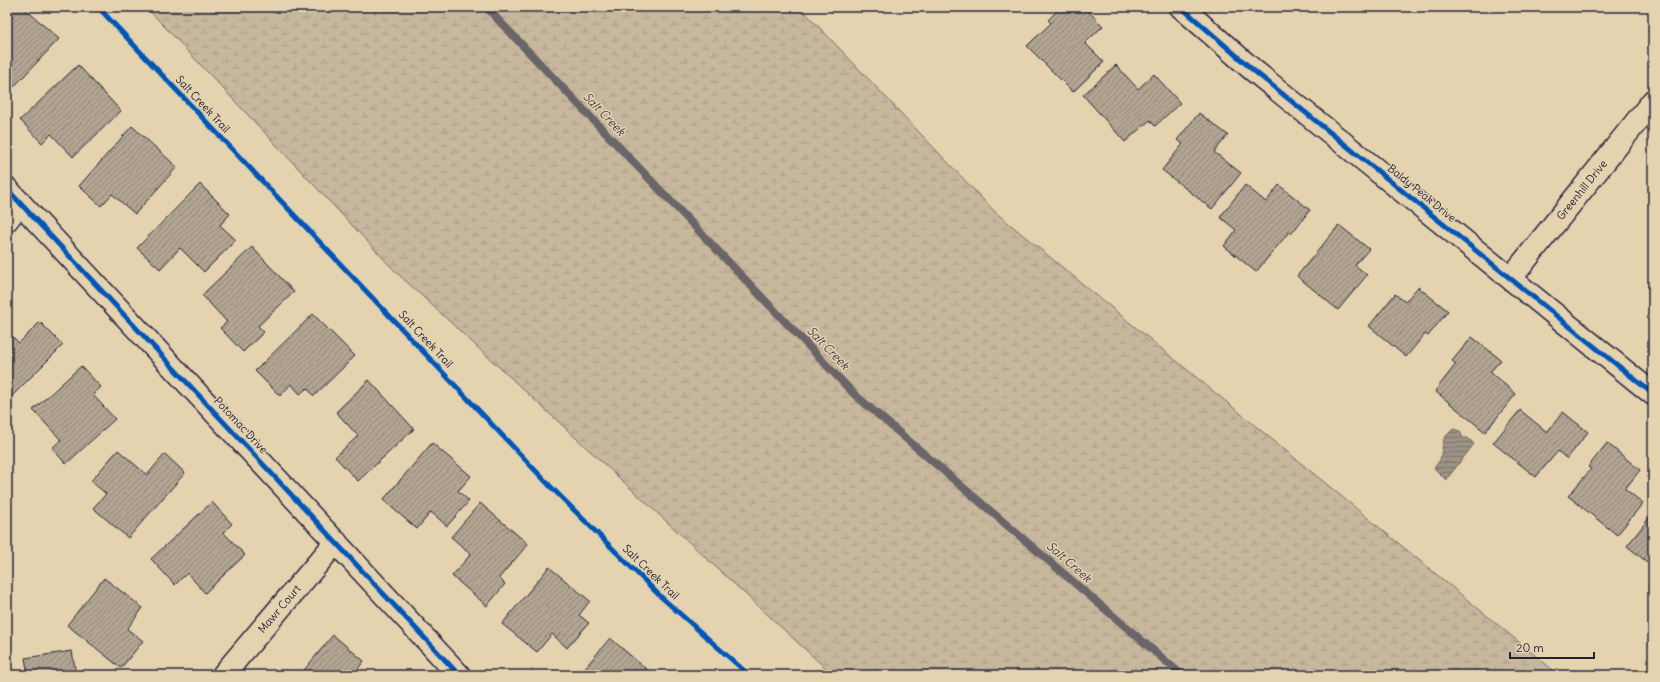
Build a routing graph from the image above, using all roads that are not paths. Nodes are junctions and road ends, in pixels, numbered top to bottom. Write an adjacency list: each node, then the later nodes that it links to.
1 (1181, 7): 5 (street, Baldy Peak Drive)
2 (1653, 101): 5 (street, Greenhill Drive)
3 (14, 196): 4 (street); 7 (street, Potomac Drive)
4 (7, 220)
5 (1511, 278): 6 (street, Baldy Peak Drive)
6 (1653, 394)
7 (336, 542): 8 (street, Mawr Court); 9 (street, Potomac Drive)
8 (223, 675)
9 (459, 675)

